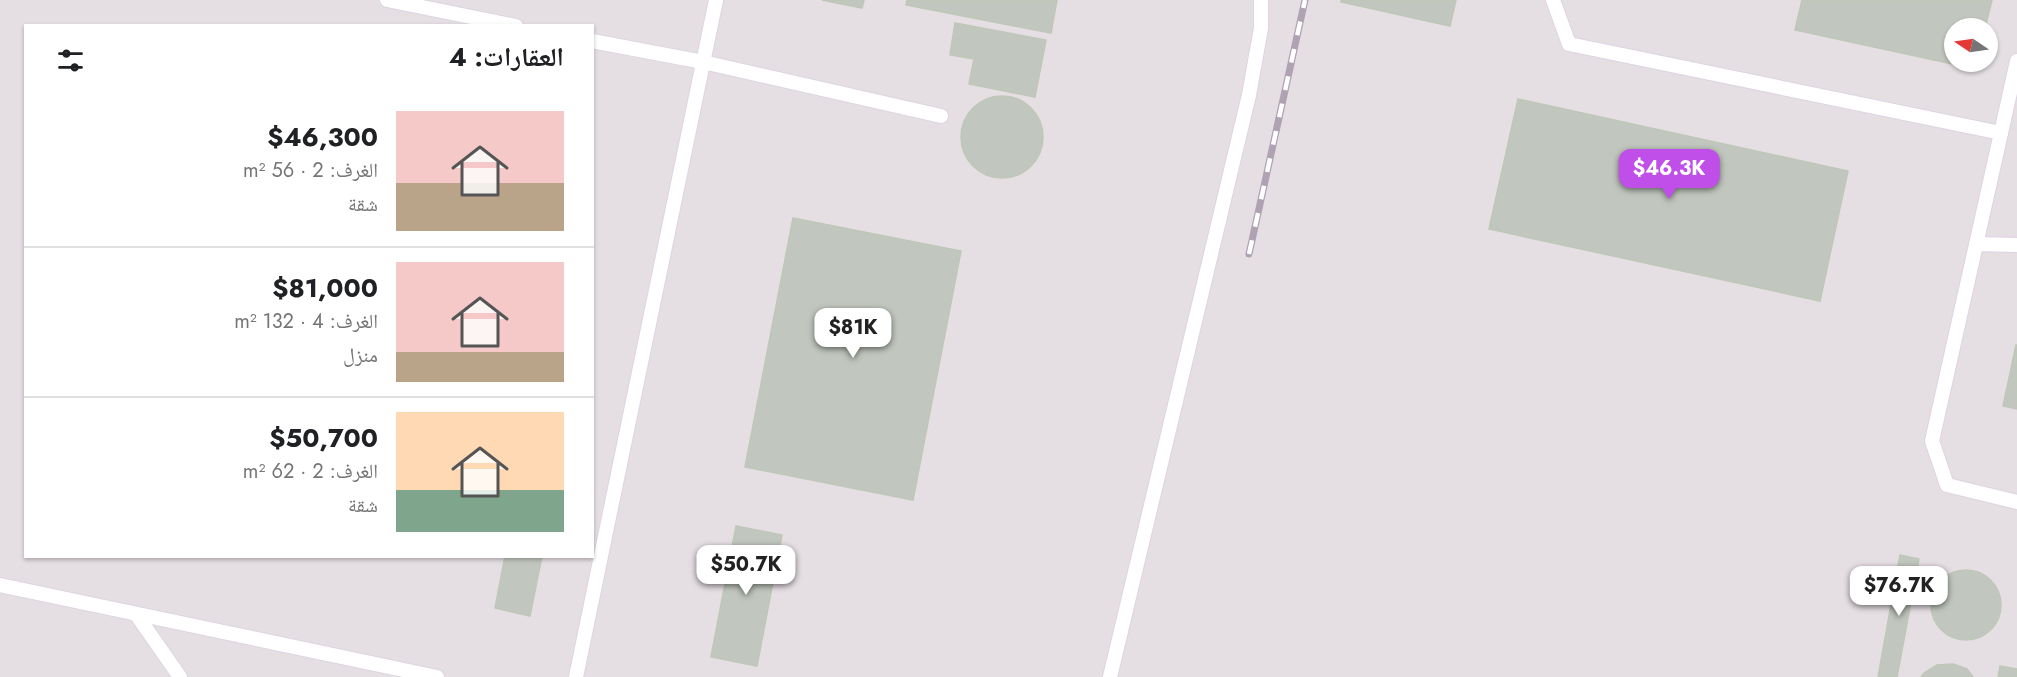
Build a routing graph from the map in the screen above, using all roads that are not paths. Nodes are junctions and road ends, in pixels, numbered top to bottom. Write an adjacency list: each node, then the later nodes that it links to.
1 (387, 0): 5 (lane)
2 (716, 0): 8 (lane)
3 (1261, 0): 19 (lane)
4 (1553, 0): 10 (lane)
5 (506, 24)
6 (594, 41): 8 (lane)
7 (2017, 61): 10 (lane)
8 (703, 62): 9 (lane); 18 (lane)
9 (941, 116)
10 (2001, 133): 11 (lane)
11 (1976, 244): 12 (lane); 13 (lane)
12 (2017, 244)
13 (2017, 502)
14 (0, 585): 15 (lane)
15 (136, 614): 16 (lane); 17 (lane)
16 (180, 677)
17 (437, 677)
18 (576, 677)
19 (1110, 677)

